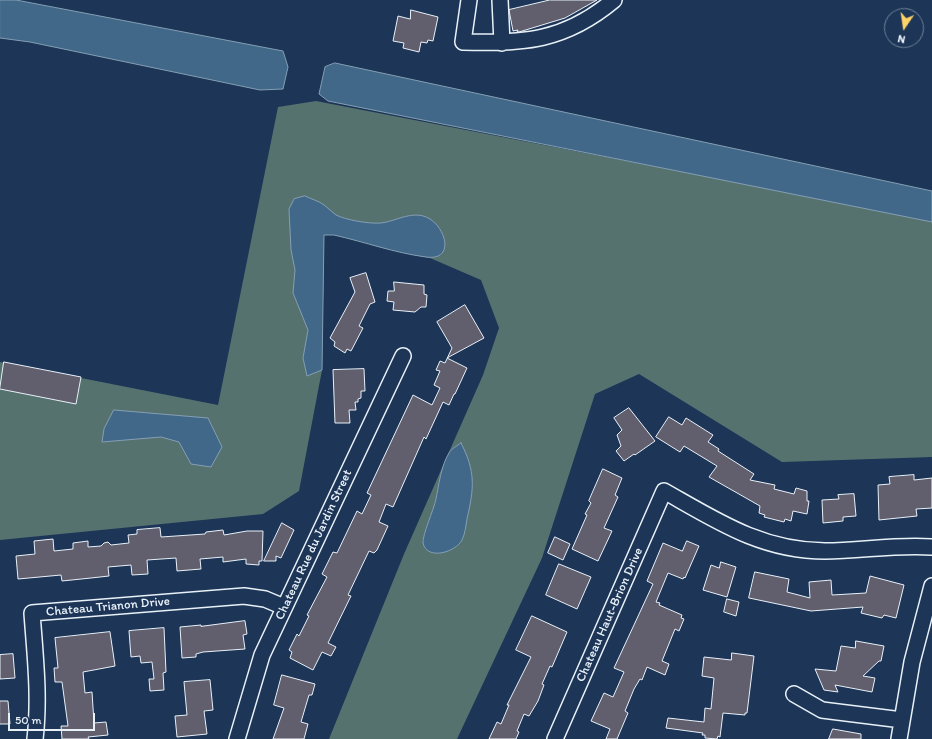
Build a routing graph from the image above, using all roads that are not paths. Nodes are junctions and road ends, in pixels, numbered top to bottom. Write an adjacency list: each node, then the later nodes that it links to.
1 (469, 0): 4 (street)
2 (500, 0): 4 (street)
3 (614, 0): 4 (street)
4 (502, 43)
5 (403, 356): 8 (street, Chateau Rue du Jardin Street)
6 (932, 548): 13 (street, Chateau Haut-Brion Drive)
7 (932, 586): 10 (street)
8 (284, 607): 11 (street, Chateau Trianon Drive); 12 (street, Chateau Rue du Jardin Street)
9 (794, 694): 10 (street)
10 (902, 720): 14 (street)
11 (35, 739)
12 (238, 739)
13 (555, 739)
14 (899, 739)

